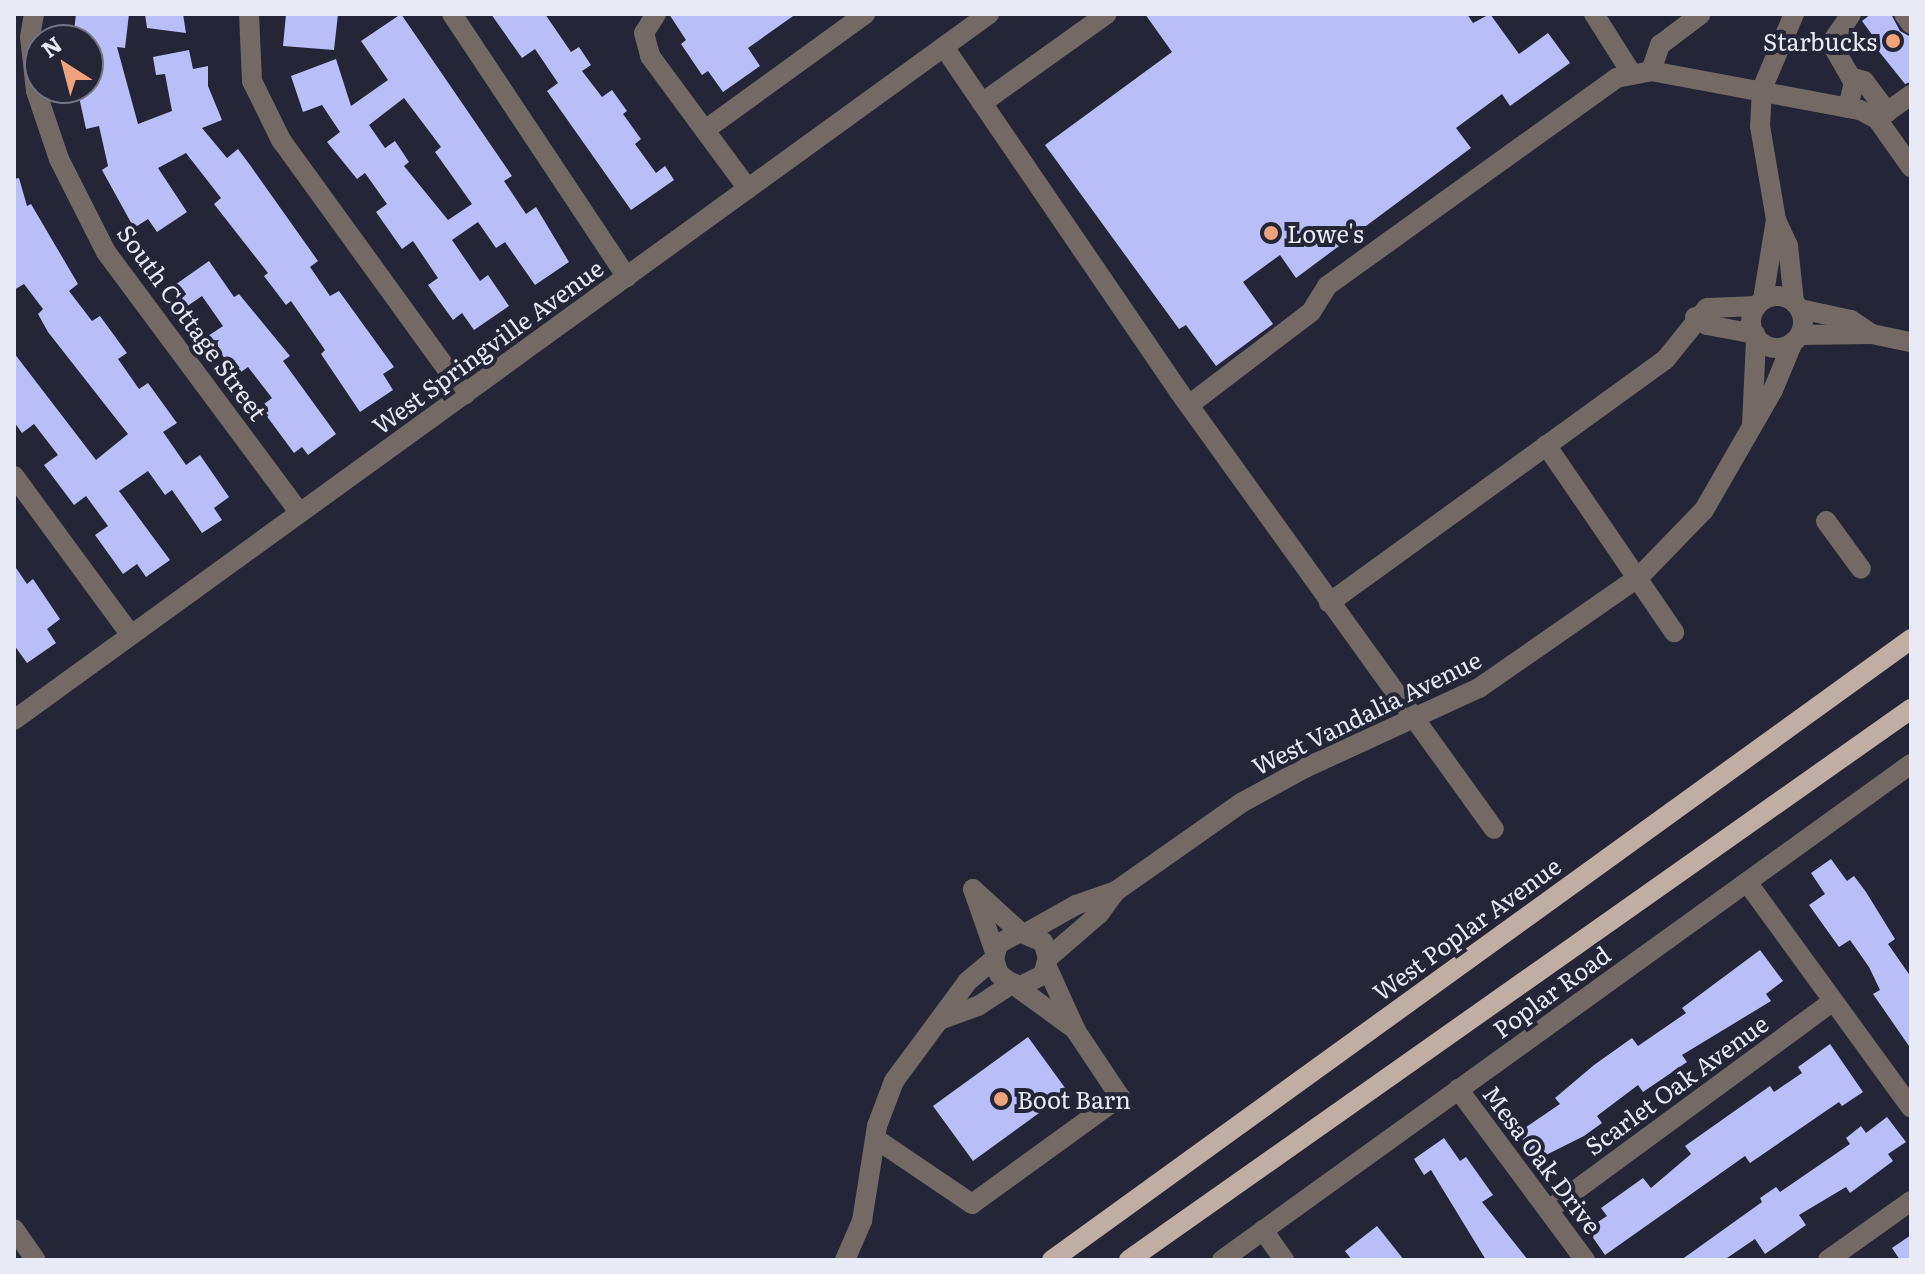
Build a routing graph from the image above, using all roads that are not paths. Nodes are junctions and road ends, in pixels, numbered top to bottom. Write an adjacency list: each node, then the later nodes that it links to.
1 (34, 14): 39 (street, South Cottage Street)
2 (249, 14): 34 (street)
3 (452, 14): 26 (street)
4 (656, 14): 22 (street)
5 (865, 14): 22 (street)
6 (989, 14): 14 (street, West Springville Avenue)
7 (1107, 14): 19 (street)
8 (1594, 14): 15 (street)
9 (1701, 14): 15 (street)
10 (1794, 14): 17 (street)
11 (1851, 14): 16 (street)
12 (1904, 14): 13 (street)
13 (1911, 24)
14 (944, 47): 19 (street); 24 (street, West Springville Avenue)
15 (1642, 72): 17 (street); 35 (street)
16 (1853, 78): 20 (street); 21 (street)
17 (1762, 89): 20 (street); 25 (street)
18 (1911, 95): 21 (street)
19 (982, 103): 35 (street)
20 (1848, 108): 21 (street)
21 (1882, 116): 23 (street)
22 (705, 130): 24 (street)
23 (1911, 167)
24 (748, 189): 26 (street, West Springville Avenue)
25 (1776, 220): 27 (street); 28 (street)
26 (627, 277): 34 (street, West Springville Avenue)
27 (1760, 303): 28 (street); 29 (street); 31 (street)
28 (1797, 306): 30 (street); 32 (street)
29 (1695, 317): 31 (street); 37 (street)
30 (1872, 334): 32 (street); 33 (street)
31 (1756, 337): 32 (street); 36 (street, West Vandalia Avenue)
32 (1796, 339): 36 (street, West Vandalia Avenue)
33 (1911, 342)
34 (465, 394): 39 (street, West Springville Avenue)
35 (1189, 405): 43 (street)
36 (1752, 425): 42 (street, West Vandalia Avenue)
37 (1546, 445): 42 (street); 43 (street)
38 (14, 476): 45 (street)
39 (300, 513): 45 (street, West Springville Avenue)
40 (1826, 521): 41 (street)
41 (1861, 569)
42 (1639, 577): 44 (street); 49 (street, West Vandalia Avenue)
43 (1329, 603): 49 (street)
44 (1674, 632)
45 (131, 635): 48 (street, West Springville Avenue)
46 (1911, 639): 70 (main road, West Poplar Avenue)
47 (1911, 709): 71 (main road)
48 (14, 720)
49 (1414, 721): 51 (street); 53 (street, West Vandalia Avenue)
50 (1911, 764): 52 (street, Poplar Road)
51 (1494, 829)
52 (1747, 882): 58 (street); 61 (street, Poplar Road)
53 (1116, 891): 54 (street, West Vandalia Avenue); 56 (street, West Vandalia Avenue)
54 (1024, 932): 55 (street); 55 (street); 56 (street)
55 (995, 955): 57 (street); 59 (street)
56 (1048, 962): 57 (street); 60 (street)
57 (1017, 984): 59 (street); 60 (street)
58 (1833, 1001): 62 (street); 65 (street, Scarlet Oak Avenue)
59 (942, 1019): 63 (street)
60 (1076, 1031): 63 (street)
61 (1458, 1089): 65 (street, Mesa Oak Drive); 67 (street, Poplar Road)
62 (1911, 1108)
63 (876, 1139): 69 (street)
64 (1911, 1201): 75 (street)
65 (1550, 1209): 74 (street, Mesa Oak Drive)
66 (14, 1229): 68 (street)
67 (1263, 1230): 72 (street, Poplar Road); 73 (street)
68 (36, 1260)
69 (845, 1260)
70 (1052, 1260)
71 (1129, 1260)
72 (1222, 1260)
73 (1284, 1260)
74 (1585, 1260)
75 (1828, 1260)

